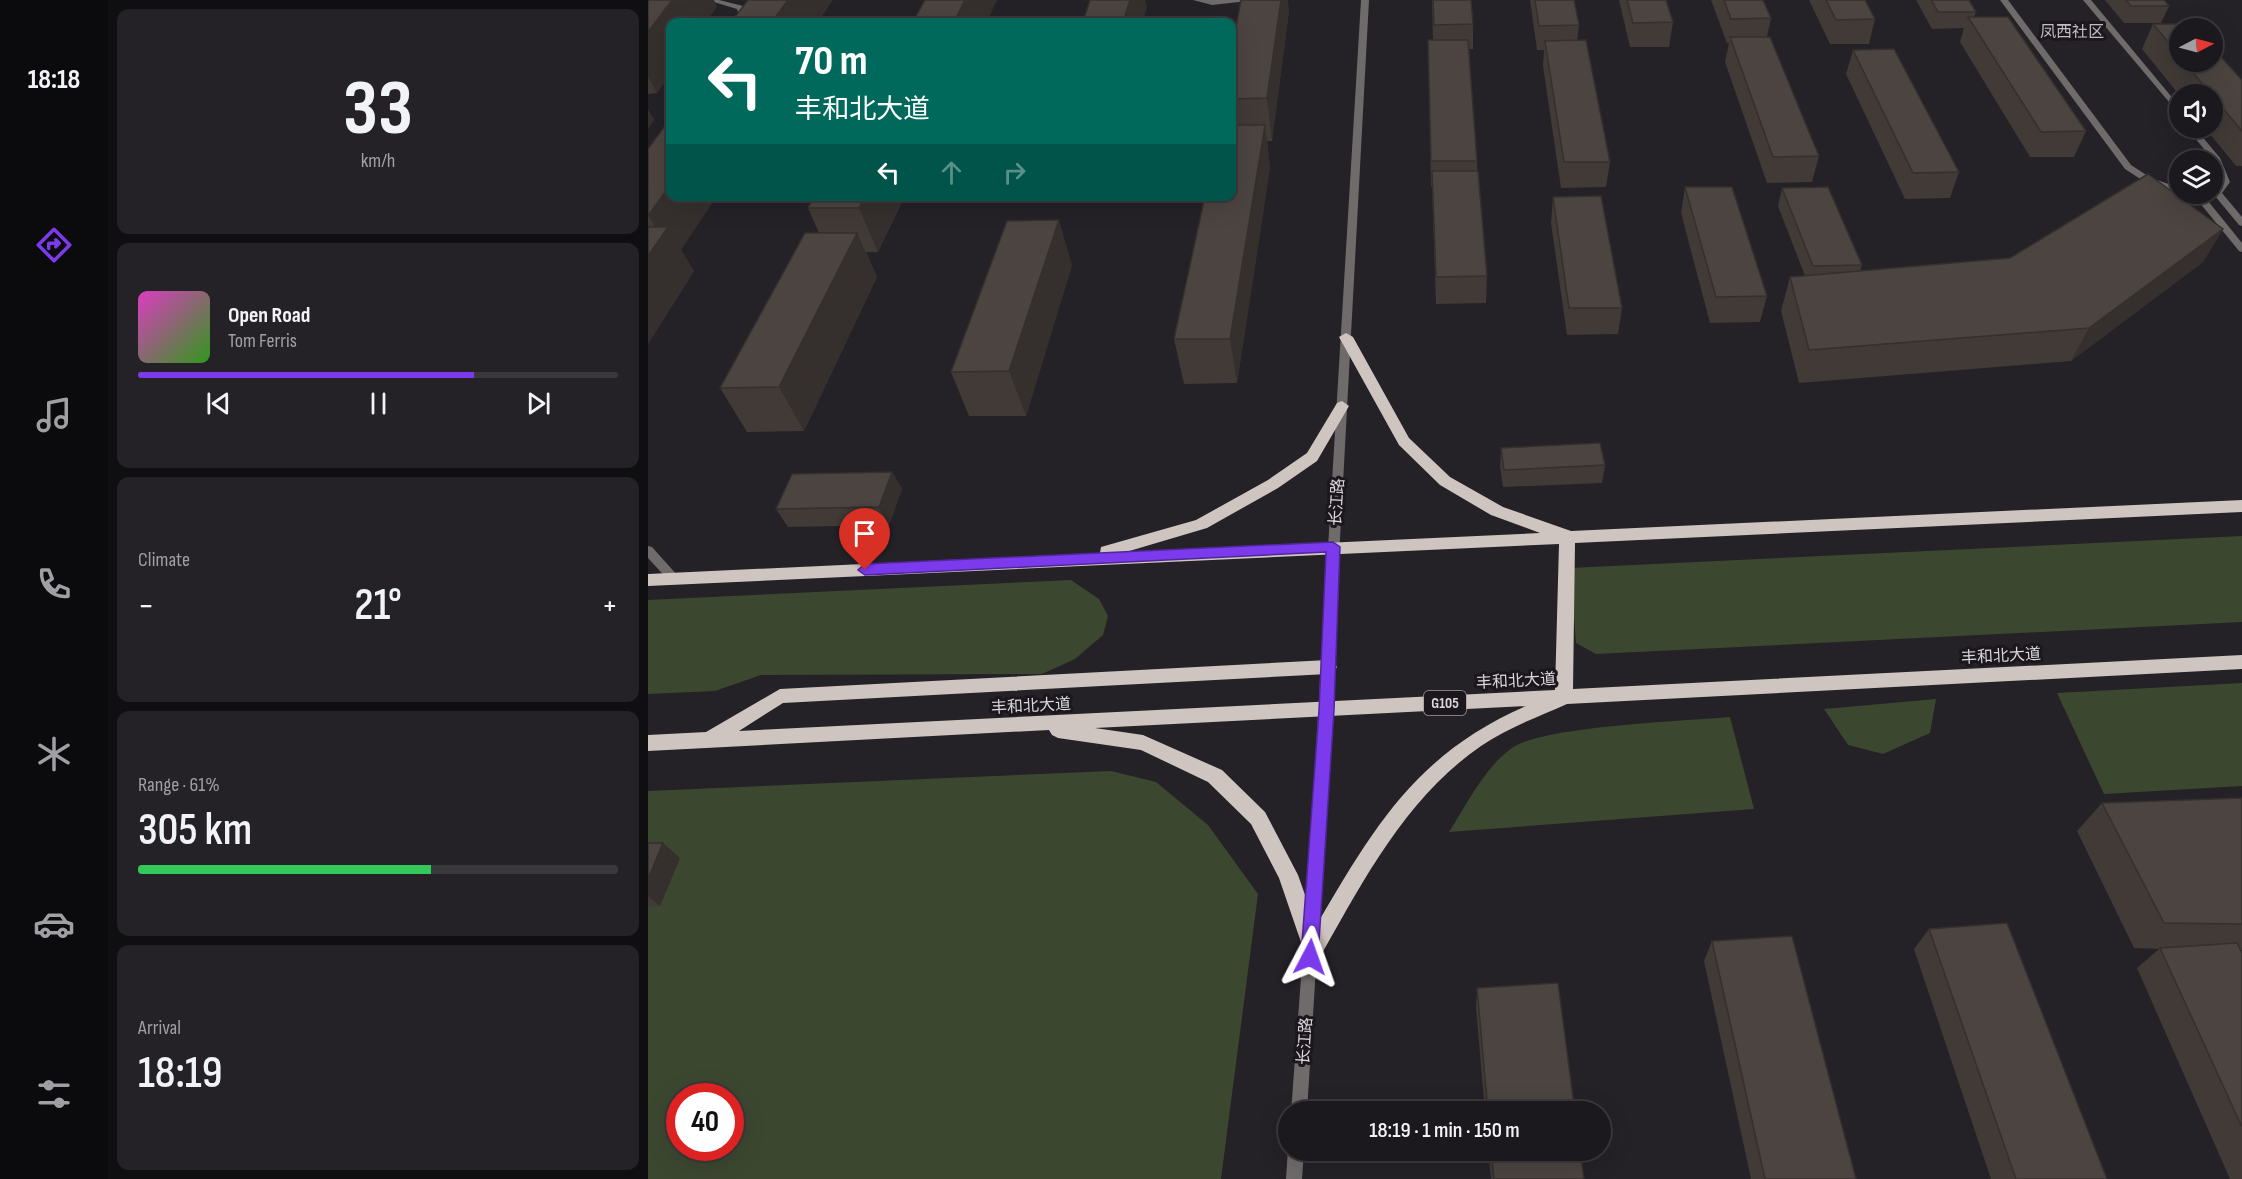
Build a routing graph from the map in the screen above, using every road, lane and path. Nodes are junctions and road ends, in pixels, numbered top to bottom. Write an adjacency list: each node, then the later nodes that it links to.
1 (711, 0): 7 (street)
2 (1197, 0): 3 (street)
3 (1239, 0)
4 (1365, 0): 18 (street, 长江路)
5 (2004, 0): 13 (street)
6 (2087, 0): 8 (street)
7 (743, 18)
8 (2169, 100)
9 (2199, 138): 10 (street)
10 (2208, 150)
11 (2223, 169): 12 (street)
12 (2223, 186)
13 (2169, 187)
14 (2223, 200): 16 (street)
15 (2204, 204): 17 (street)
16 (2242, 223)
17 (2242, 249)
18 (1346, 337): 19 (street, 长江路); 21 (highway)
19 (1342, 406): 22 (street, 长江路); 24 (highway)
20 (2242, 507): 21 (highway)
21 (1567, 536): 22 (highway); 29 (highway)
22 (1333, 547): 24 (highway); 28 (street, 长江路)
23 (648, 549): 25 (street)
24 (1079, 559): 25 (highway)
25 (674, 579): 26 (highway)
26 (648, 580)
27 (2242, 662): 29 (highway, 丰和北大道 / G105)
28 (1328, 667): 30 (street, 长江路); 32 (highway)
29 (1564, 697): 30 (highway, 丰和北大道 / G105); 34 (highway)
30 (1327, 710): 31 (highway, 丰和北大道 / G105); 34 (street, 长江路)
31 (1021, 725): 32 (highway, 丰和北大道 / G105); 34 (highway)
32 (709, 740): 33 (highway, 丰和北大道 / G105)
33 (648, 743)
34 (1310, 950): 35 (street, 长江路)
35 (1300, 1101)
36 (1295, 1161): 37 (street)
37 (1294, 1179)

